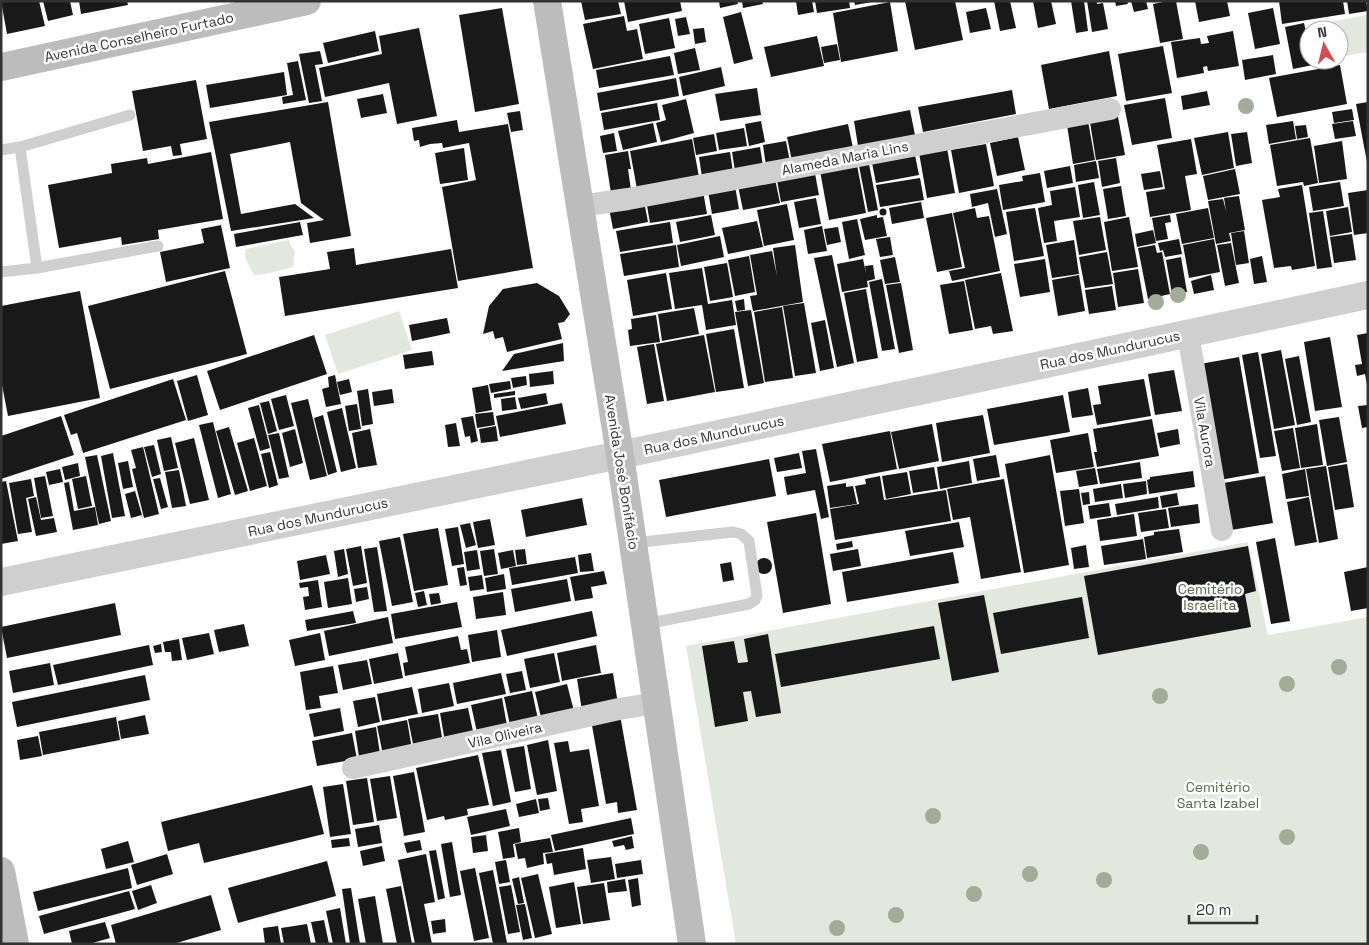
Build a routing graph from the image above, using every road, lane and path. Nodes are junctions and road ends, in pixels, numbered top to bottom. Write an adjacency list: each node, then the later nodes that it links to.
1 (307, 1): 3 (main road, Avenida Conselheiro Furtado)
2 (547, 1): 8 (main road, Avenida José Bonifácio)
3 (1, 67)
4 (1110, 109): 8 (street, Alameda Maria Lins)
5 (130, 114): 6 (lane)
6 (20, 147): 7 (lane); 10 (lane)
7 (1, 150)
8 (580, 206): 14 (main road, Avenida José Bonifácio)
9 (158, 246): 10 (lane)
10 (37, 268): 11 (lane)
11 (1, 272)
12 (1368, 295): 13 (street, Rua dos Mundurucus)
13 (1188, 334): 14 (street, Rua dos Mundurucus); 15 (street, Vila Aurora)
14 (620, 455): 16 (main road, Avenida José Bonifácio); 17 (street, Rua dos Mundurucus)
15 (1222, 530)
16 (633, 543): 18 (main road, Avenida José Bonifácio); 18 (lane)
17 (1, 582)
18 (644, 624): 19 (main road, Avenida José Bonifácio)
19 (656, 703): 20 (street, Vila Oliveira); 23 (main road, Avenida José Bonifácio)
20 (353, 768)
21 (1, 871): 22 (main road)
22 (15, 944)
23 (692, 944)

